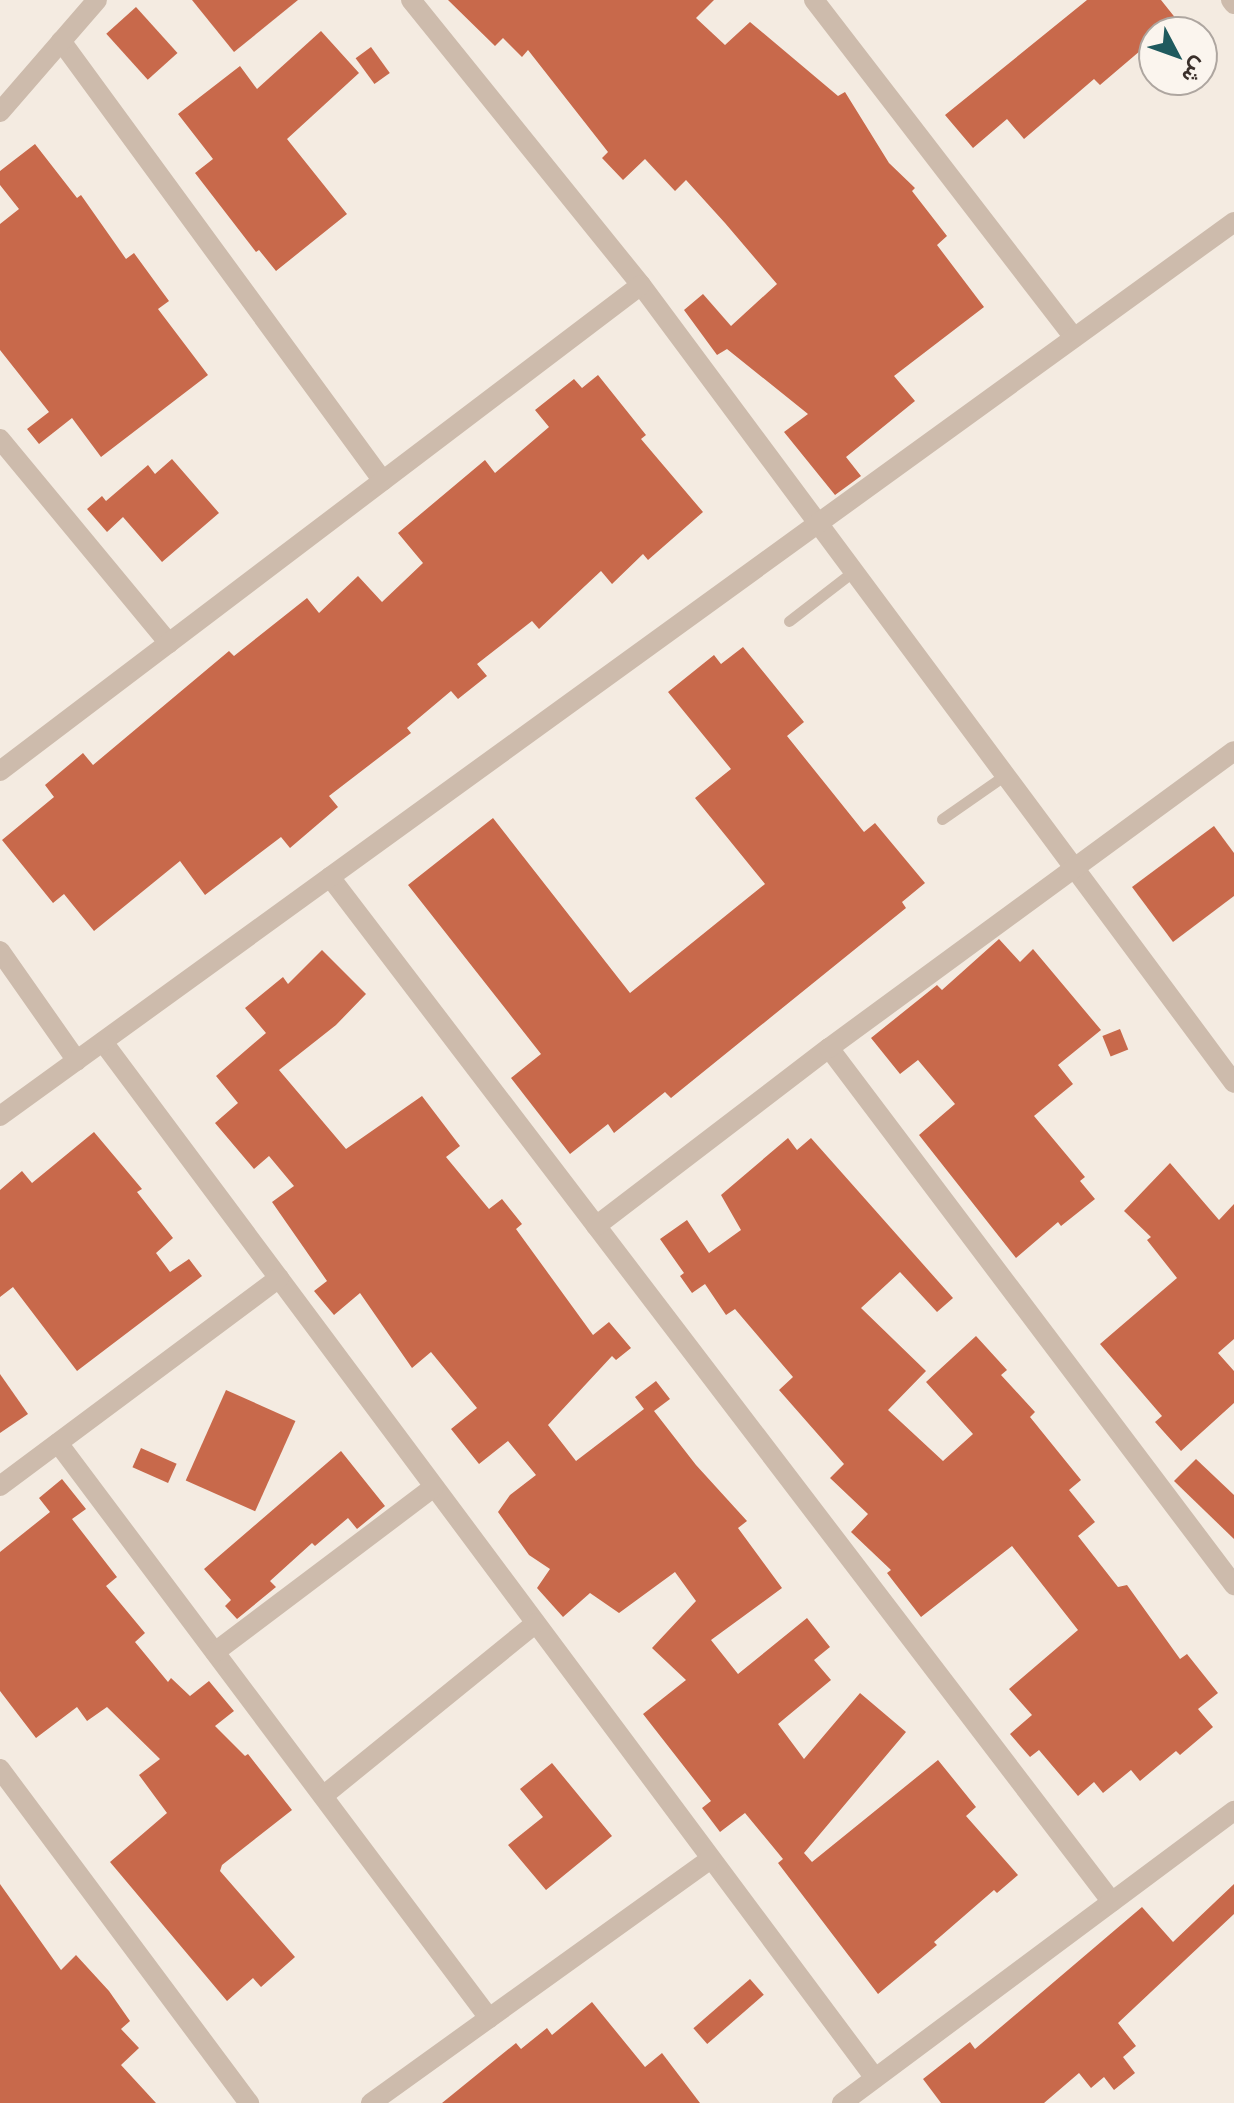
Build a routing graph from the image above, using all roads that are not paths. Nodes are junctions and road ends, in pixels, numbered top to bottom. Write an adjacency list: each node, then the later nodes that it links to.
1 (97, 0): 4 (street)
2 (411, 0): 7 (street)
3 (814, 0): 8 (street)
4 (61, 41): 5 (street); 10 (street)
5 (0, 112)
6 (1234, 222): 8 (street)
7 (641, 285): 10 (street); 11 (street)
8 (1074, 338): 11 (street)
9 (0, 439): 14 (street)
10 (383, 481): 14 (street)
11 (818, 523): 12 (street); 20 (street)
12 (854, 571): 13 (lane); 17 (street)
13 (789, 621)
14 (169, 643): 16 (street)
15 (1234, 751): 19 (street)
16 (0, 771)
17 (1005, 775): 18 (lane); 19 (street)
18 (942, 819)
19 (1076, 870): 23 (street); 25 (street)
20 (330, 877): 22 (street); 27 (street)
21 (0, 951): 24 (street)
22 (103, 1042): 24 (street); 28 (street)
23 (829, 1048): 27 (street); 32 (street)
24 (77, 1061): 26 (street)
25 (1234, 1083)
26 (0, 1116)
27 (596, 1226): 39 (street)
28 (279, 1278): 29 (street); 31 (street)
29 (58, 1443): 30 (street); 34 (street)
30 (0, 1486)
31 (434, 1487): 33 (street); 34 (street)
32 (1234, 1585)
33 (536, 1623): 36 (street); 38 (street)
34 (215, 1652): 36 (street)
35 (0, 1769): 42 (street)
36 (323, 1796): 40 (street)
37 (1234, 1811): 39 (street)
38 (711, 1859): 40 (street); 41 (street)
39 (1112, 1902): 41 (street)
40 (489, 2018): 43 (street)
41 (875, 2078): 44 (street)
42 (249, 2103)
43 (371, 2103)
44 (842, 2103)

